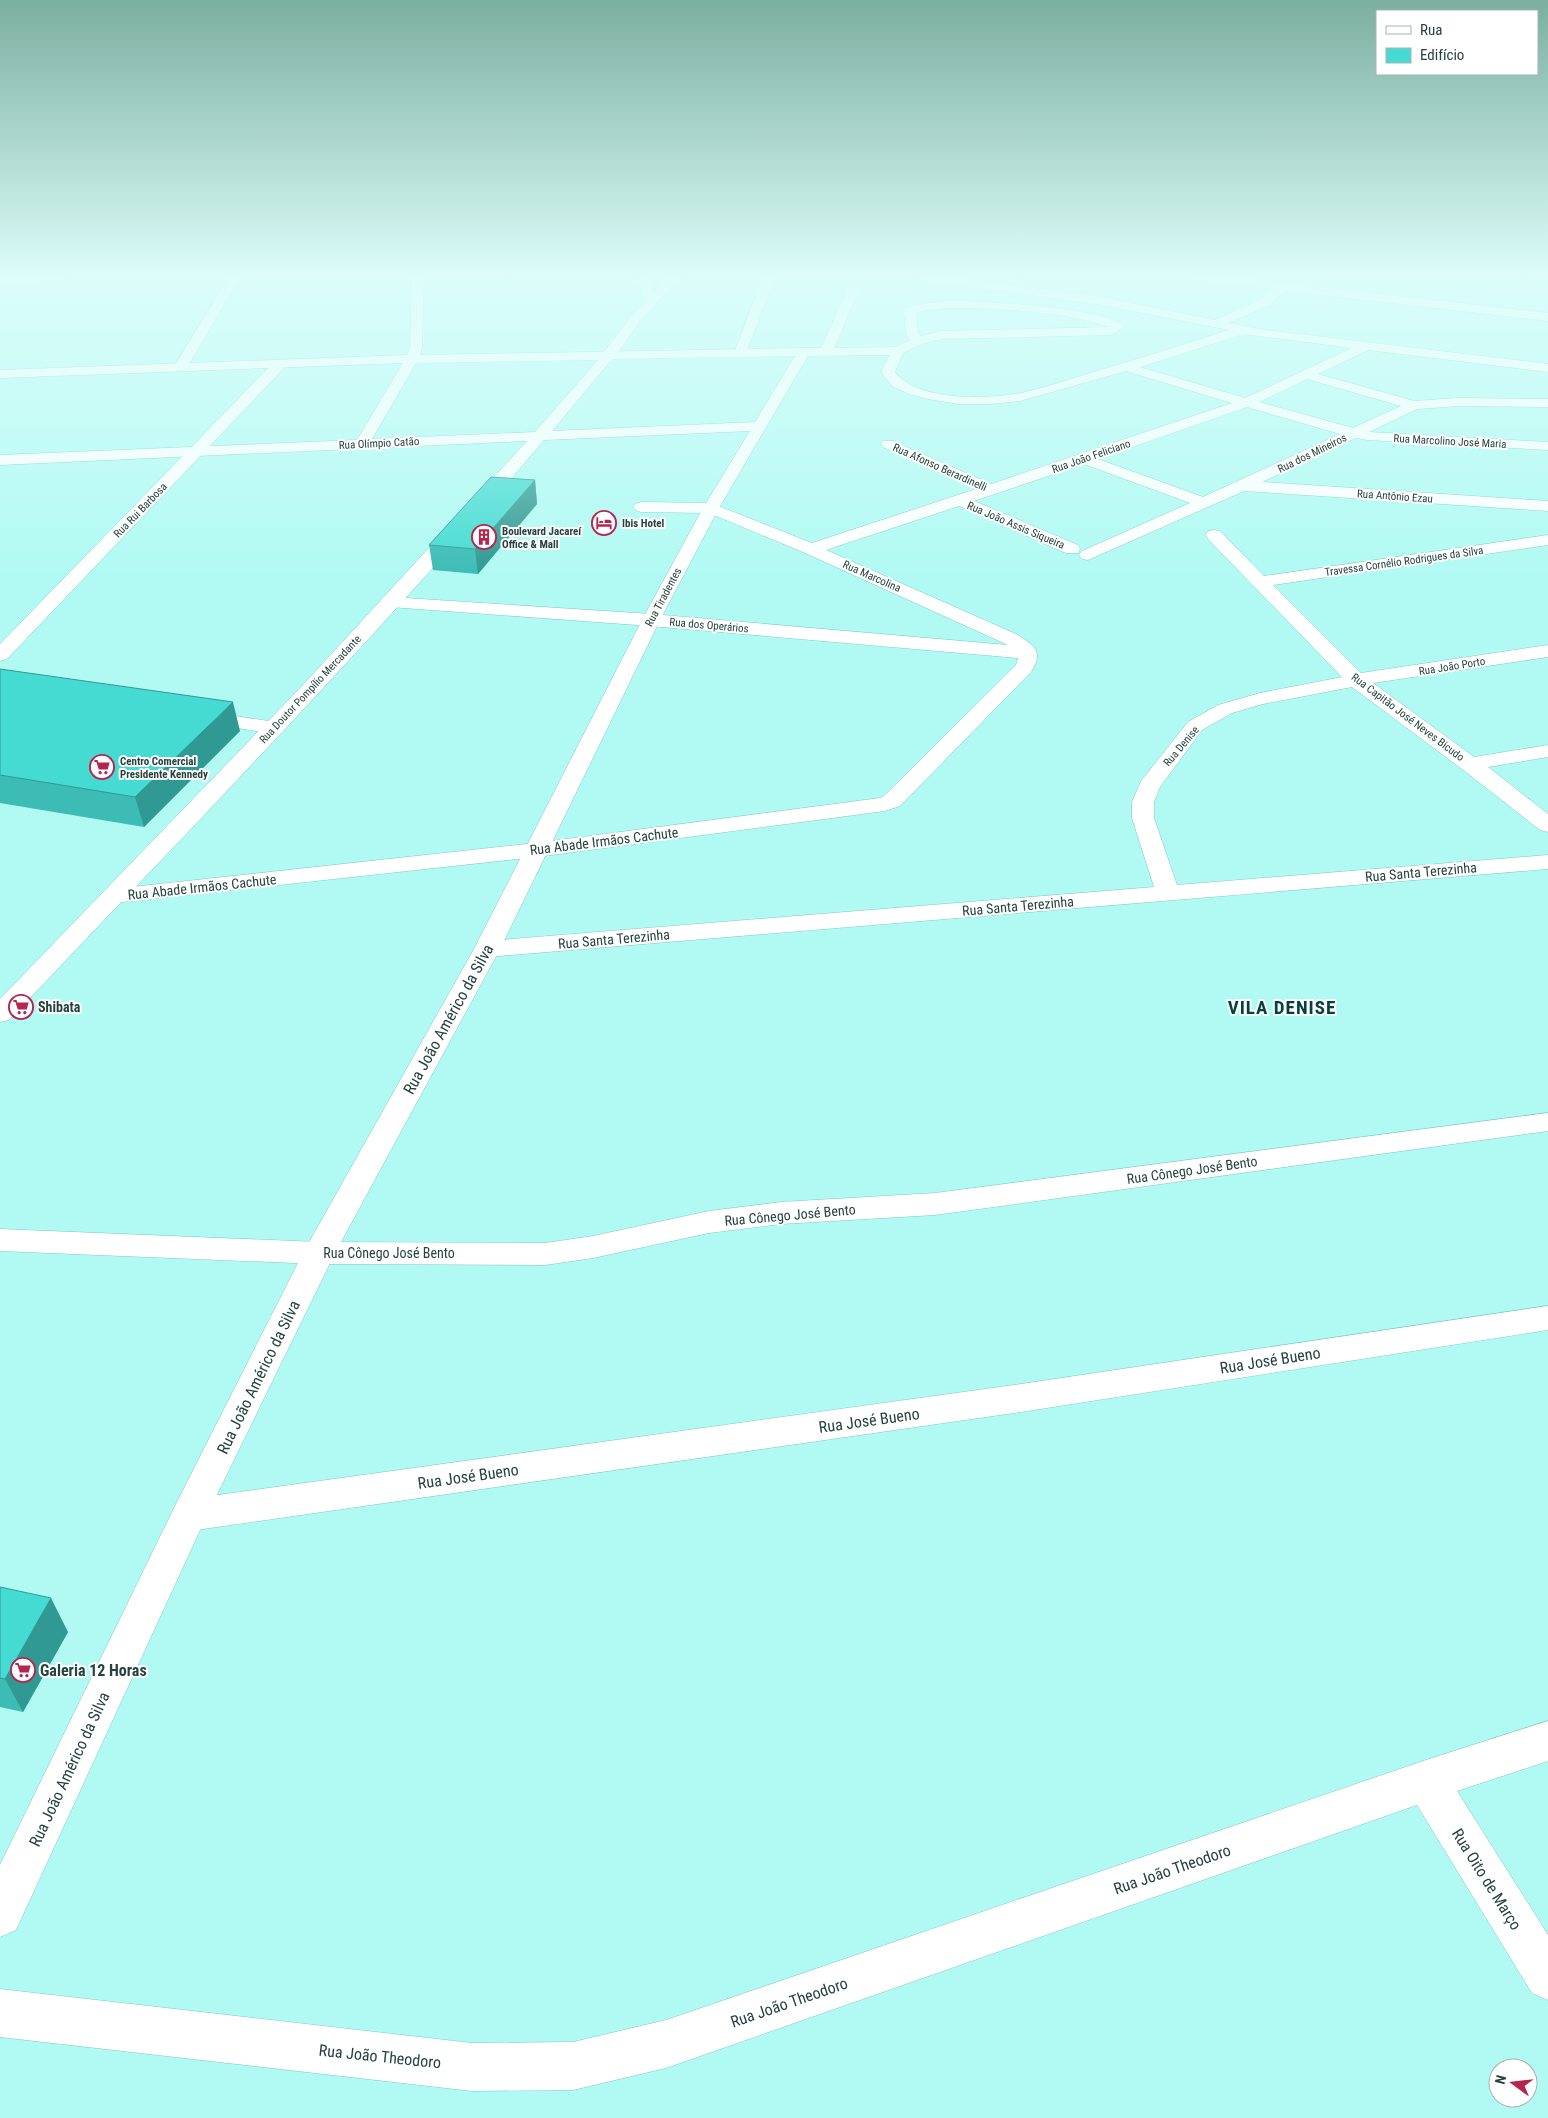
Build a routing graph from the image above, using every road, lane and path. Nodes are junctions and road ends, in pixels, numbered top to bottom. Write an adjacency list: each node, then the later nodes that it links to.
1 (269, 376): 19 (street, Rua Rui Barbosa)
2 (403, 376): 16 (street)
3 (592, 376): 15 (street, Rua Doutor Pompílio Mercadante)
4 (790, 376): 13 (street, Rua Tiradentes)
5 (891, 376): 6 (street)
6 (1095, 376)
7 (1156, 376): 10 (street, Rua Marcolino José Maria)
8 (1304, 376): 10 (street, Rua João Feliciano)
9 (1309, 376): 12 (street)
10 (1246, 403): 14 (street, Rua Marcolino José Maria); 20 (street, Rua João Feliciano)
11 (1548, 404): 12 (street, Rua dos Mineiros)
12 (1414, 405): 14 (street, Rua dos Mineiros)
13 (759, 426): 15 (street, Rua Olímpio Catão); 28 (street, Rua Tiradentes)
14 (1353, 433): 18 (street, Rua Marcolino José Maria); 22 (street, Rua dos Mineiros)
15 (542, 435): 16 (street, Rua Olímpio Catão); 35 (street, Rua Doutor Pompílio Mercadante)
16 (362, 444): 19 (street, Rua Olímpio Catão)
17 (888, 444): 23 (street, Rua Afonso Berardinelli)
18 (1548, 446)
19 (198, 451): 21 (street, Rua Olímpio Catão); 39 (street, Rua Rui Barbosa)
20 (1084, 459): 23 (street, Rua João Feliciano); 25 (street)
21 (0, 460)
22 (1242, 486): 25 (street, Rua dos Mineiros); 26 (street, Rua Antônio Ezau)
23 (991, 490): 24 (street, Rua João Feliciano)
24 (959, 500): 31 (street, Rua João Feliciano); 32 (street, Rua João Assis Siqueira)
25 (1204, 503): 33 (street, Rua dos Mineiros)
26 (1548, 506)
27 (642, 507): 28 (street)
28 (711, 508): 31 (street, Rua Marcolina); 36 (street, Rua Tiradentes)
29 (1214, 535): 34 (street, Rua Capitão José Neves Bicudo)
30 (1548, 540): 34 (street, Travessa Cornélio Rodrigues da Silva)
31 (811, 549): 38 (street, Rua Marcolina)
32 (1072, 549)
33 (1088, 555)
34 (1260, 582): 40 (street, Rua Capitão José Neves Bicudo)
35 (390, 602): 36 (street, Rua dos Operários); 42 (street, Rua Doutor Pompílio Mercadante)
36 (651, 620): 38 (street, Rua dos Operários); 46 (street, Rua Tiradentes)
37 (1548, 651): 40 (street, Rua João Porto)
38 (1028, 653): 46 (street, Rua Abade Irmãos Cachute)
39 (0, 654)
40 (1356, 680): 44 (street, Rua Capitão José Neves Bicudo); 48 (street, Rua Denise)
41 (186, 715): 42 (street)
42 (275, 728): 49 (street, Rua Doutor Pompílio Mercadante)
43 (1548, 752): 44 (street)
44 (1470, 764): 45 (street, Rua Capitão José Neves Bicudo)
45 (1548, 825)
46 (536, 850): 49 (street, Rua Abade Irmãos Cachute); 50 (street, Rua João Américo da Silva)
47 (1548, 862): 48 (street, Rua Santa Terezinha)
48 (1168, 893): 50 (street, Rua Santa Terezinha)
49 (113, 896): 51 (street, Rua Doutor Pompílio Mercadante)
50 (487, 949): 54 (street, Rua João Américo da Silva)
51 (0, 1014)
52 (1548, 1122): 54 (street, Rua Cônego José Bento)
53 (0, 1240): 54 (street, Rua Cônego José Bento)
54 (319, 1253): 56 (street, Rua João Américo da Silva)
55 (1548, 1318): 56 (street, Rua José Bueno)
56 (190, 1516): 59 (street, Rua João Américo da Silva)
57 (1548, 1742): 58 (street, Rua João Theodoro)
58 (1426, 1781): 60 (street, Rua Oito de Março); 61 (street, Rua João Theodoro)
59 (0, 1914)
60 (1548, 1977)
61 (0, 2013)

